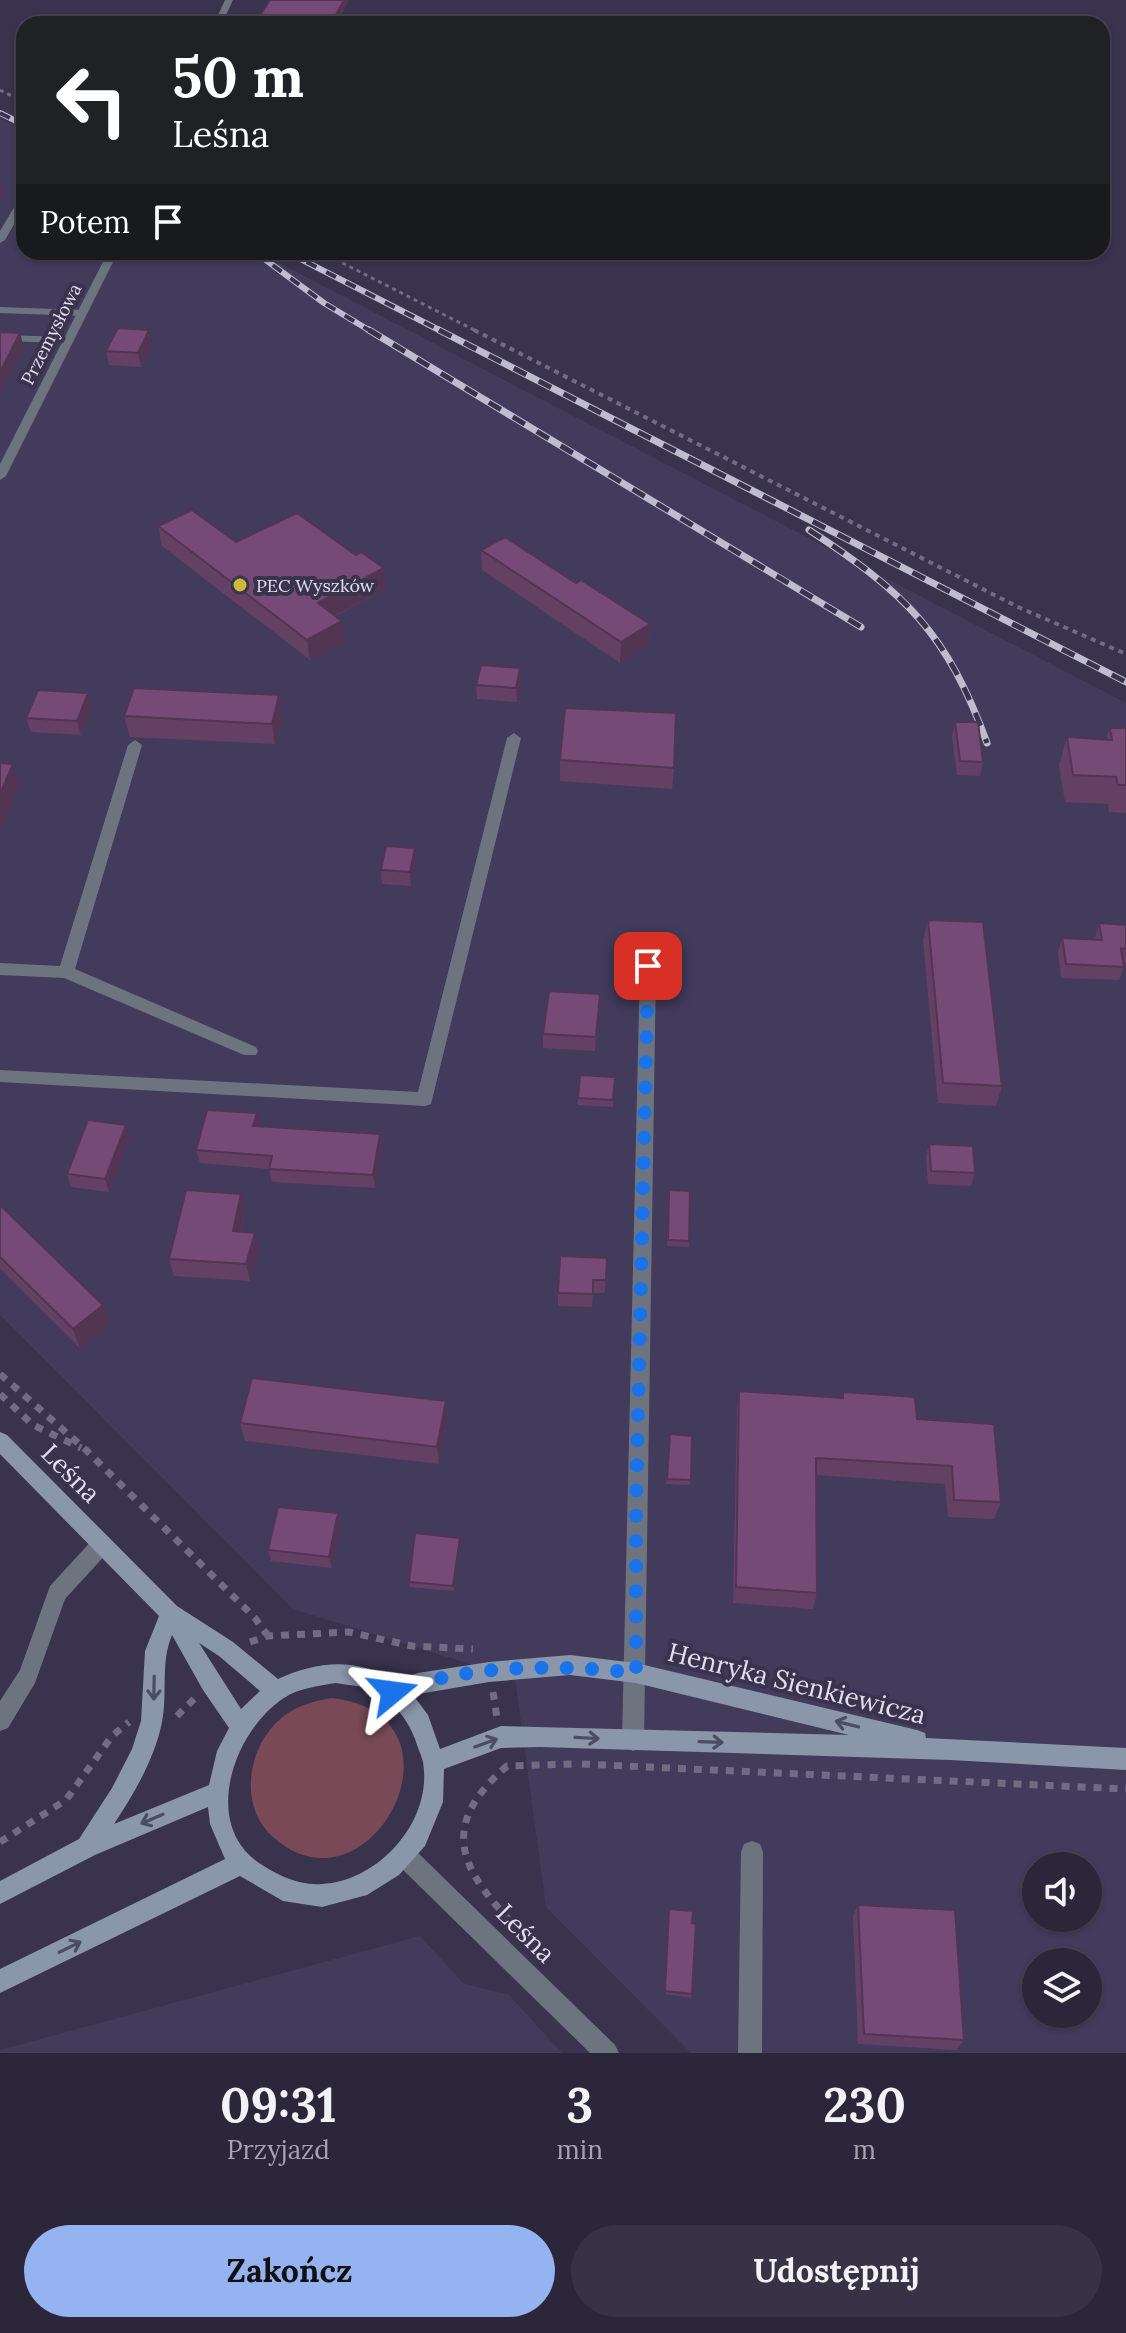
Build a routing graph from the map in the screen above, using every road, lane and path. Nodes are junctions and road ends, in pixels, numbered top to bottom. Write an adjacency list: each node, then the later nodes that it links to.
1 (16, 213): 2 (street)
2 (0, 240)
3 (109, 260): 6 (street, Przemysłowa)
4 (337, 260): 10 (path)
5 (0, 310): 6 (street)
6 (82, 313): 8 (street, Przemysłowa)
7 (0, 338): 8 (street)
8 (68, 340): 9 (street, Przemysłowa)
9 (0, 476)
10 (1126, 654)
11 (514, 738): 17 (street)
12 (135, 745): 15 (street)
13 (648, 966): 25 (street)
14 (0, 969): 15 (street)
15 (66, 972): 16 (street)
16 (250, 1051)
17 (0, 1076)
18 (0, 1374): 21 (path)
19 (0, 1394): 21 (path)
20 (0, 1441): 22 (main road, Leśna)
21 (86, 1450): 24 (path)
22 (102, 1544): 23 (main road, Leśna); 28 (street)
23 (170, 1613): 26 (main road, Leśna); 30 (main road, Leśna); 40 (main road, one-way to 40)
24 (489, 1672): 25 (main road, Henryka Sienkiewicza); 27 (main road, Henryka Sienkiewicza); 31 (path)
25 (636, 1673): 32 (street); 33 (main road, Henryka Sienkiewicza, one-way to 25)
26 (276, 1691): 27 (main road); 30 (main road)
27 (393, 1692): 35 (main road)
28 (0, 1720)
29 (136, 1720): 39 (path)
30 (240, 1726): 38 (main road)
31 (501, 1737): 32 (main road, Henryka Sienkiewicza, one-way to 32); 35 (main road, Henryka Sienkiewicza, one-way to 31); 36 (path)
32 (633, 1740): 33 (main road, Henryka Sienkiewicza, one-way to 33)
33 (950, 1749): 34 (main road, Henryka Sienkiewicza)
34 (1126, 1759)
35 (434, 1762): 42 (main road)
36 (507, 1766): 37 (path); 45 (path)
37 (1126, 1789)
38 (218, 1792): 40 (main road, one-way to 40); 43 (main road)
39 (0, 1842)
40 (87, 1847): 44 (main road)
41 (752, 1852): 48 (street)
42 (405, 1856): 43 (main road); 47 (street, Leśna)
43 (242, 1863): 46 (main road, one-way to 43)
44 (0, 1893)
45 (527, 1937)
46 (0, 1981)
47 (607, 2053)
48 (750, 2053)

